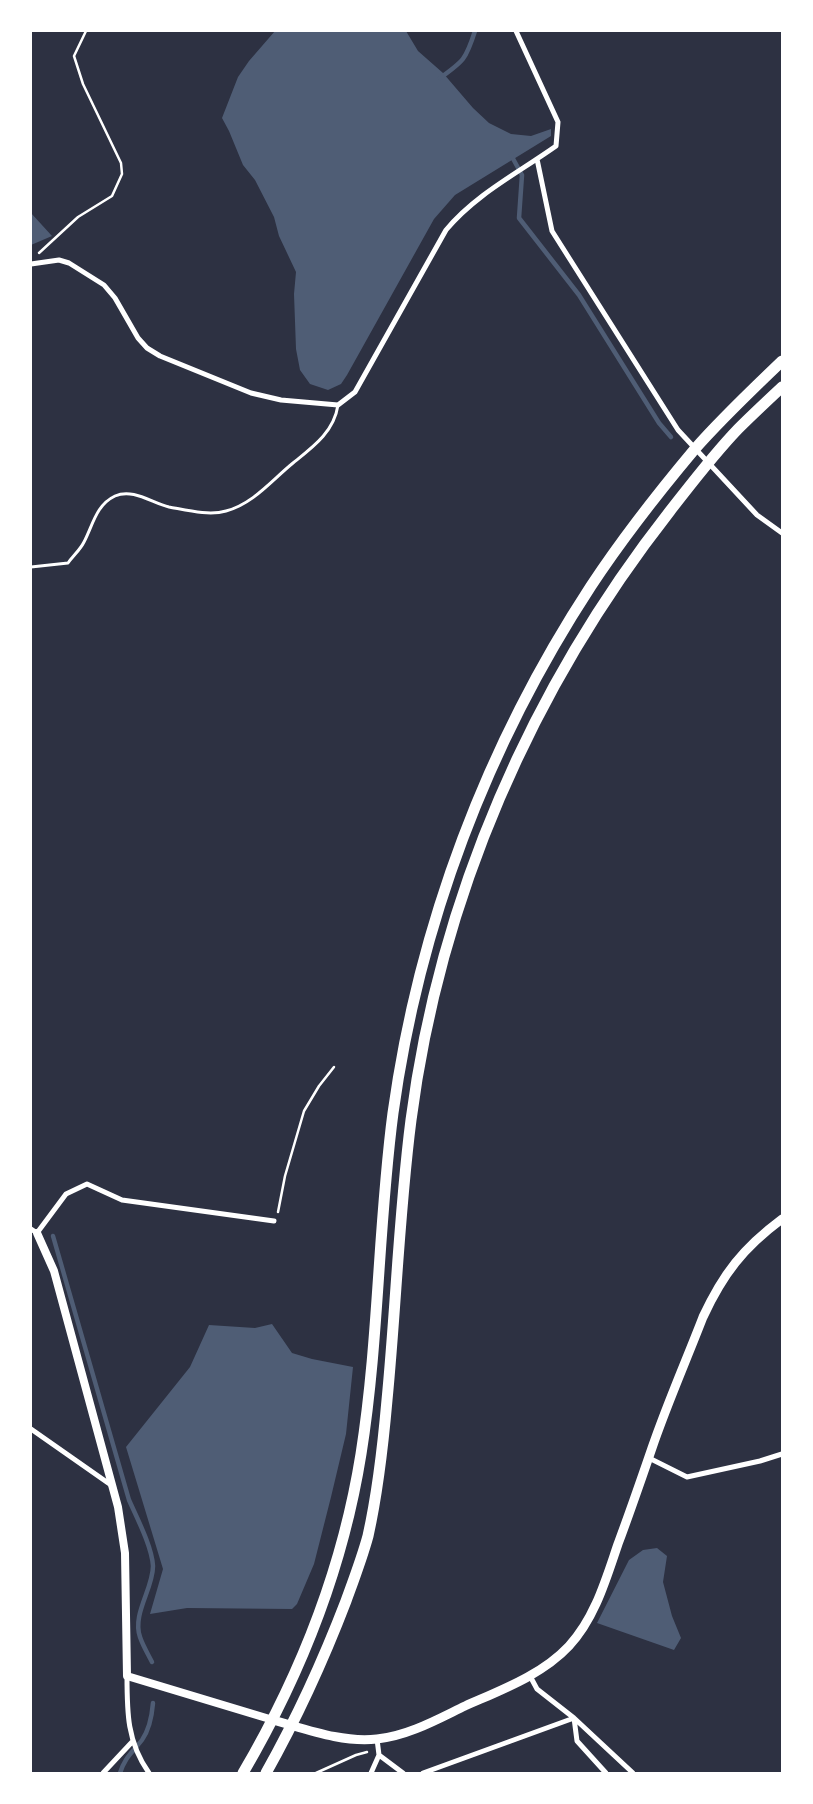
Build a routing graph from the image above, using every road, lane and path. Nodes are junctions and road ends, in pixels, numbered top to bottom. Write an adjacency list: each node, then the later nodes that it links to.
1 (86, 31): 4 (path)
2 (516, 31): 3 (street)
3 (538, 159): 8 (street); 9 (street)
4 (34, 256)
5 (31, 264): 8 (street)
6 (782, 361): 9 (highway)
7 (782, 387): 10 (highway)
8 (338, 405): 12 (lane)
9 (695, 449): 10 (street); 24 (highway)
10 (708, 463): 11 (street); 25 (highway)
11 (782, 533)
12 (31, 567)
13 (334, 1067): 15 (path)
14 (782, 1219): 19 (main road)
15 (274, 1221): 16 (street)
16 (34, 1231): 20 (street)
17 (31, 1429): 20 (street)
18 (782, 1454): 19 (street)
19 (649, 1458): 22 (main road)
20 (112, 1485): 21 (street)
21 (127, 1676): 24 (street); 26 (street)
22 (530, 1676): 23 (street); 27 (main road)
23 (574, 1718): 35 (street); 36 (street); 37 (street)
24 (273, 1720): 25 (main road); 30 (highway)
25 (292, 1726): 27 (main road); 31 (highway)
26 (133, 1743): 28 (street); 29 (street)
27 (378, 1748): 32 (path); 33 (street); 34 (street)
28 (106, 1772)
29 (150, 1773)
30 (243, 1773)
31 (266, 1773)
32 (316, 1773)
33 (371, 1773)
34 (402, 1773)
35 (423, 1773)
36 (606, 1773)
37 (634, 1773)

